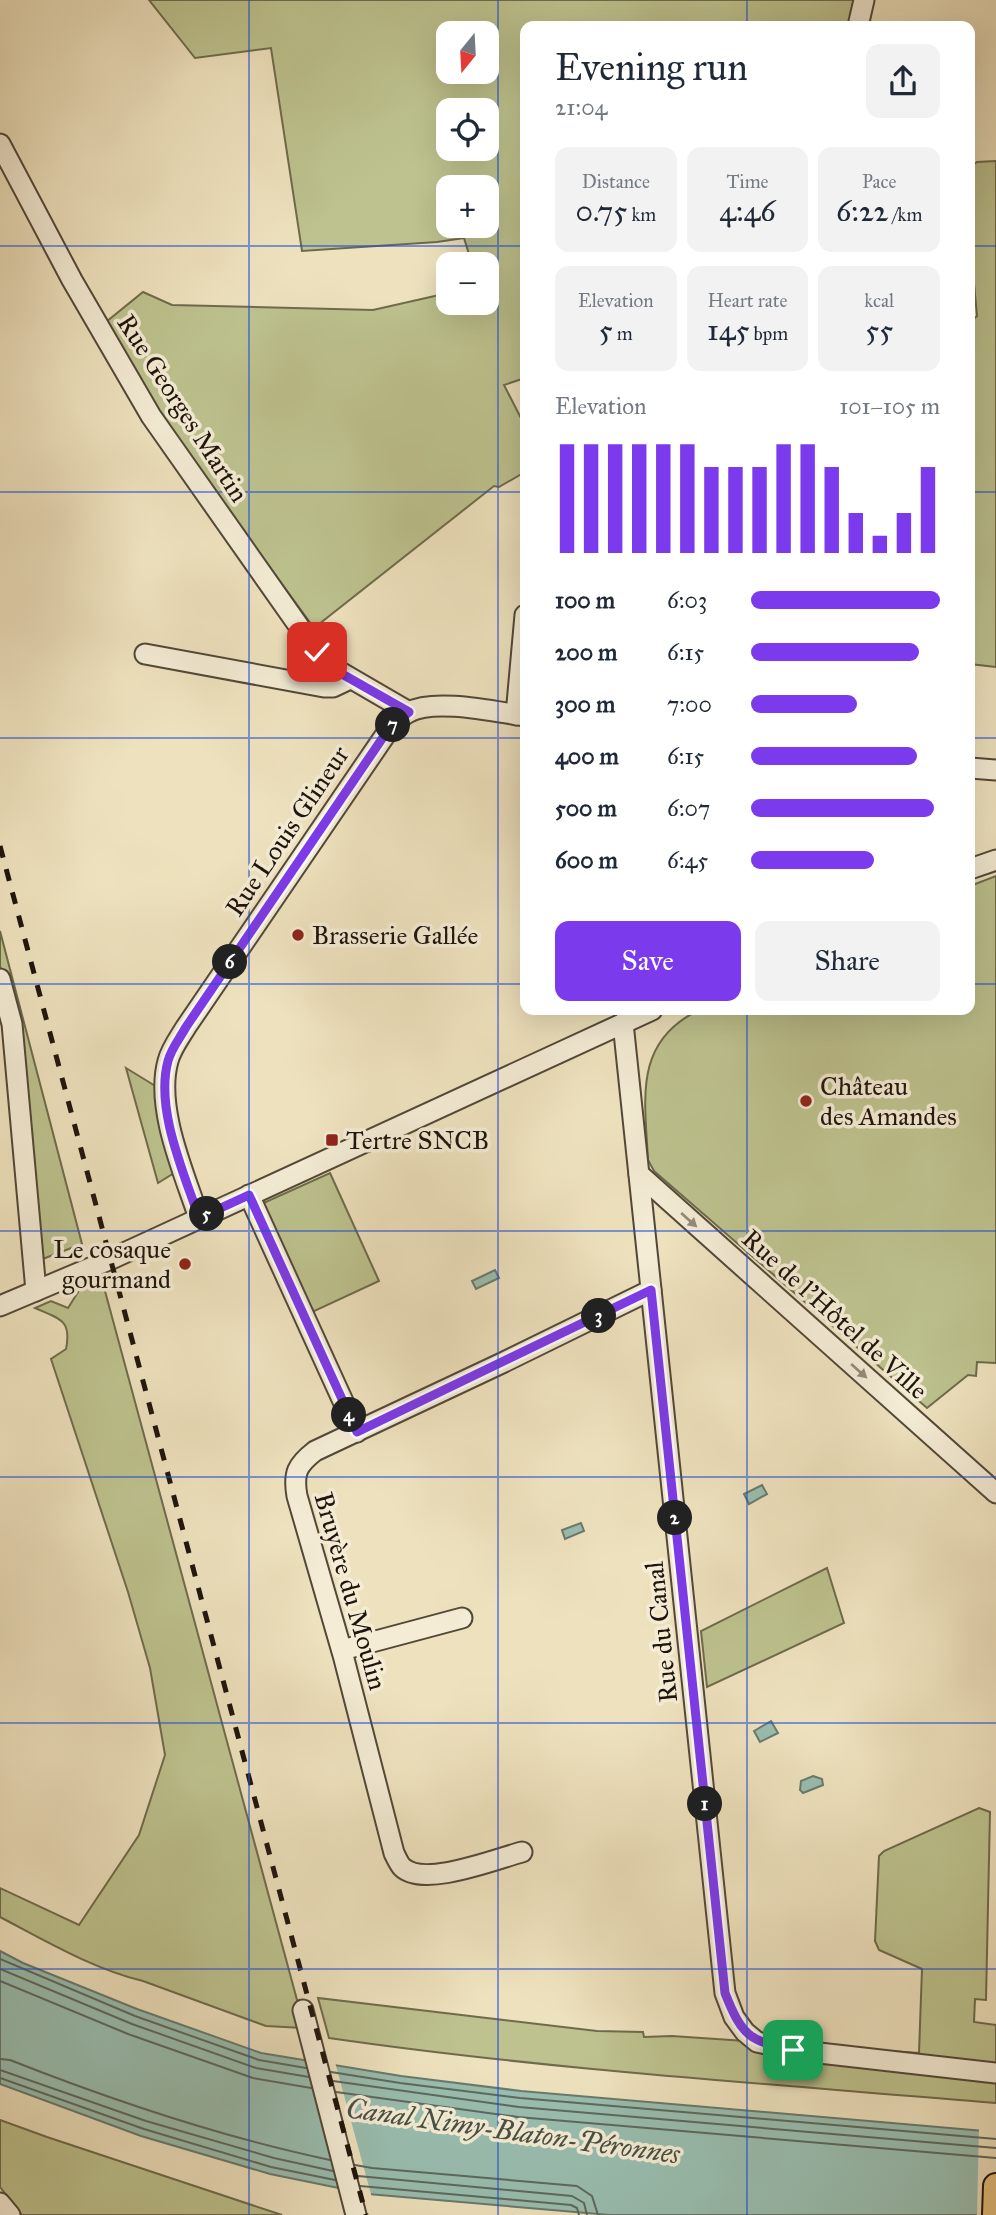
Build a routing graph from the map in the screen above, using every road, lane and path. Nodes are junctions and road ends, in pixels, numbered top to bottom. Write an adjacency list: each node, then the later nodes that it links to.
1 (864, 0): 2 (street)
2 (859, 21)
3 (0, 144): 5 (street, Rue Georges Martin)
4 (145, 654): 5 (street)
5 (350, 679): 6 (street, Rue Georges Martin)
6 (409, 712): 7 (street); 17 (street, Rue Louis Glineur)
7 (520, 715)
8 (975, 768): 9 (street)
9 (996, 770)
10 (996, 860): 11 (street)
11 (975, 867)
12 (0, 979): 19 (street)
13 (641, 1015): 14 (street)
14 (623, 1023): 15 (street, Rue du Canal); 16 (street)
15 (639, 1174): 18 (street, Rue du Canal); 22 (street, Rue de l'Hôtel de Ville, one-way to 22)
16 (249, 1195): 17 (street); 21 (street)
17 (199, 1218): 19 (street)
18 (651, 1290): 21 (street, Bruyère du Moulin); 27 (street, Rue du Canal)
19 (36, 1291): 20 (street)
20 (0, 1306)
21 (357, 1432): 24 (street, Bruyère du Moulin)
22 (996, 1493)
23 (462, 1618): 24 (street)
24 (342, 1650): 25 (street, Bruyère du Moulin)
25 (522, 1852)
26 (303, 2010): 31 (street)
27 (996, 2073)
28 (996, 2186): 32 (main road)
29 (0, 2203): 30 (street)
30 (9, 2215)
31 (356, 2215)
32 (995, 2215)

